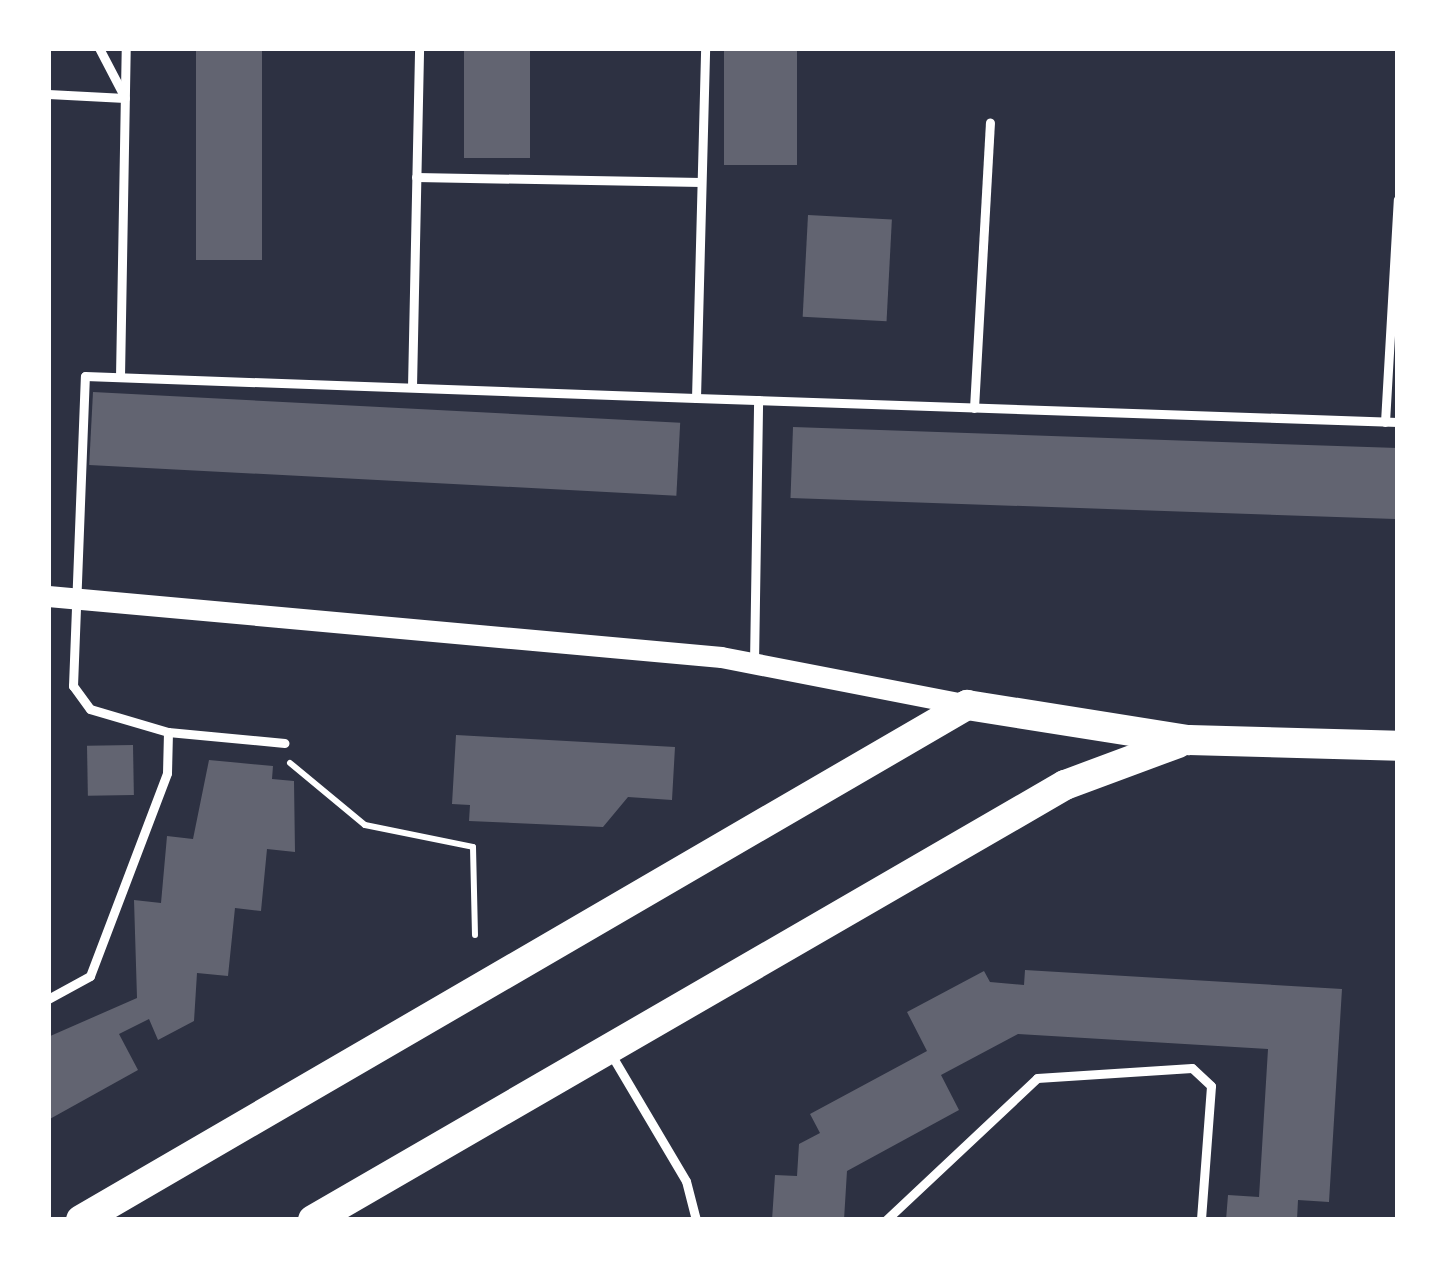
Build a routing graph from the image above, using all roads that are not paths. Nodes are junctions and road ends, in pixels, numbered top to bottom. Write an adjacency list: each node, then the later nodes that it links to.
1 (99, 48): 6 (lane)
2 (126, 48): 6 (lane)
3 (419, 48): 8 (lane)
4 (705, 48): 9 (lane)
5 (48, 94): 6 (lane)
6 (125, 98): 11 (lane)
7 (990, 122): 15 (lane)
8 (416, 177): 9 (lane); 12 (lane)
9 (701, 182): 13 (lane)
10 (1398, 199): 16 (lane)
11 (119, 377): 12 (lane); 19 (lane)
12 (412, 387): 13 (lane)
13 (696, 398): 14 (lane)
14 (758, 400): 15 (lane); 20 (lane)
15 (974, 408): 16 (lane)
16 (1385, 422): 17 (lane)
17 (1398, 422)
18 (48, 596): 19 (street)
19 (76, 598): 20 (street); 22 (lane)
20 (754, 663): 21 (street)
21 (967, 705): 23 (main road); 28 (main road)
22 (169, 732): 24 (lane); 26 (lane)
23 (1190, 740): 25 (main road); 27 (main road)
24 (284, 742)
25 (1398, 746)
26 (48, 999)
27 (609, 1051): 29 (main road); 30 (lane)
28 (81, 1220)
29 (313, 1220)
30 (696, 1220)
31 (886, 1220): 32 (lane)
32 (1201, 1220)

